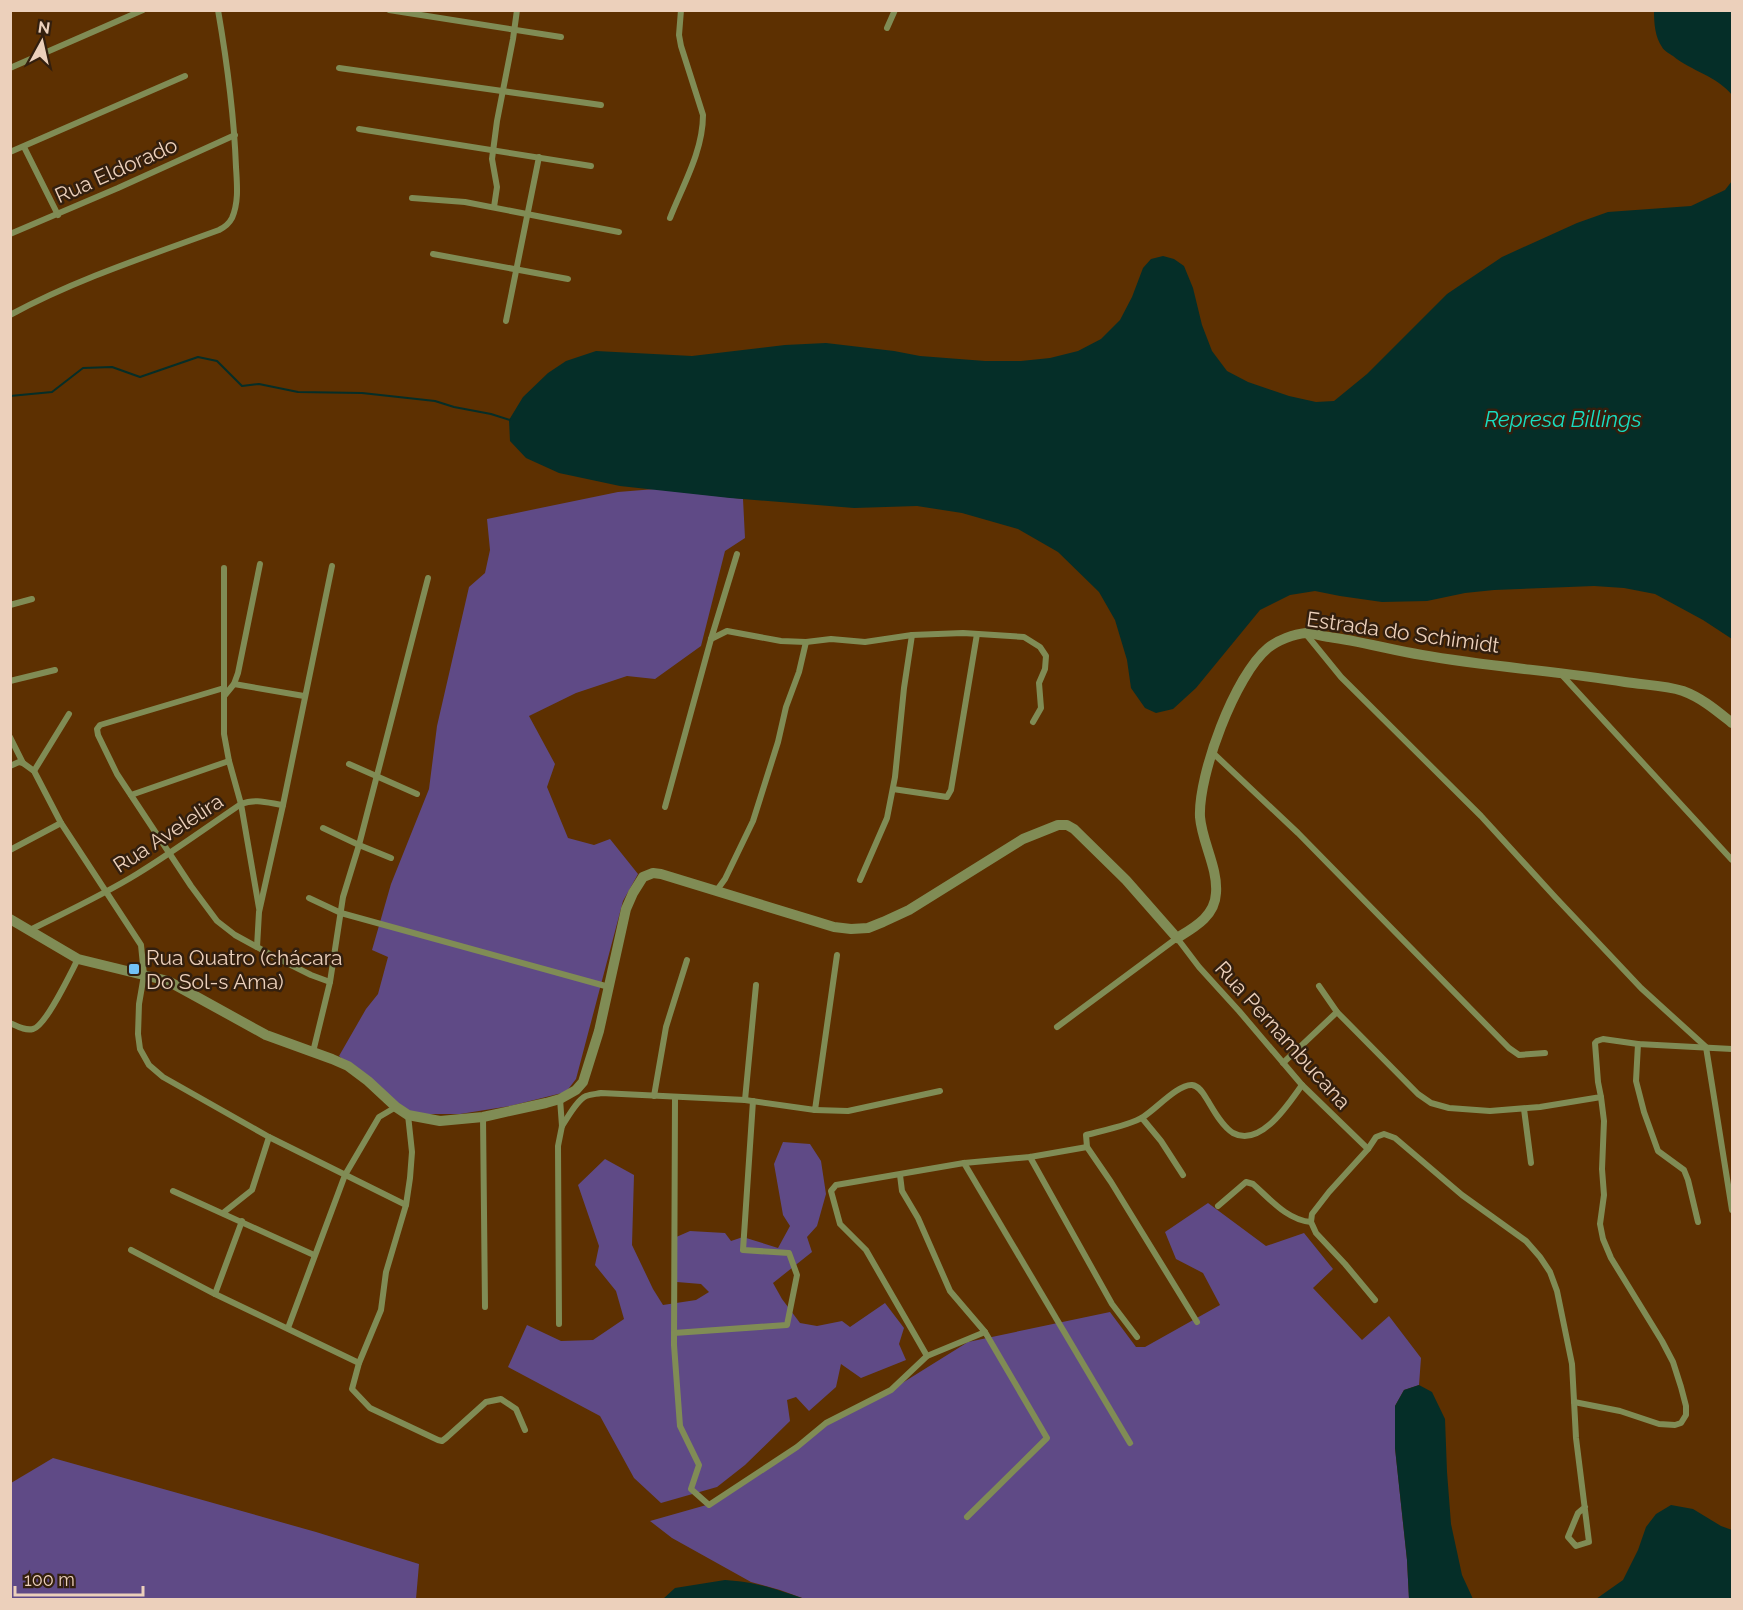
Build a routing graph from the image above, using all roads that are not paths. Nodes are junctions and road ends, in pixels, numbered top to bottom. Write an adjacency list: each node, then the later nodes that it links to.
1 (143, 10): 10 (street)
2 (218, 10): 16 (street)
3 (389, 10): 8 (street)
4 (517, 10): 8 (street)
5 (681, 10): 26 (street)
6 (896, 10): 7 (street)
7 (887, 28)
8 (514, 30): 9 (street); 13 (street)
9 (561, 37)
10 (10, 68)
11 (339, 68): 13 (street)
12 (185, 76): 17 (street)
13 (503, 91): 14 (street); 18 (street)
14 (601, 105)
15 (359, 129): 18 (street)
16 (235, 135): 25 (street, Rua Eldorado); 32 (street)
17 (24, 147): 19 (street); 25 (street)
18 (493, 150): 20 (street); 23 (street)
19 (10, 152)
20 (539, 157): 21 (street); 24 (street)
21 (591, 166)
22 (412, 198): 23 (street)
23 (494, 207): 24 (street)
24 (528, 214): 27 (street); 30 (street)
25 (58, 215): 28 (street, Rua Eldorado)
26 (670, 218)
27 (619, 232)
28 (10, 234)
29 (433, 254): 30 (street)
30 (516, 270): 31 (street); 33 (street)
31 (568, 279)
32 (10, 315)
33 (506, 321)
34 (737, 554): 44 (street)
35 (260, 564): 49 (street)
36 (332, 566): 52 (street)
37 (224, 568): 50 (street)
38 (428, 578): 63 (street)
39 (32, 599): 40 (street)
40 (10, 605)
41 (1306, 633): 47 (street, Estrada do Schimidt); 57 (street, Estrada do Schimidt); 99 (street)
42 (977, 634): 43 (street); 54 (street); 64 (street)
43 (912, 635): 45 (street); 64 (street)
44 (711, 639): 45 (street); 69 (street)
45 (806, 642): 78 (street)
46 (55, 670): 48 (street)
47 (1560, 673): 55 (street, Estrada do Schimidt); 76 (street)
48 (10, 681)
49 (234, 684): 51 (street); 52 (street)
50 (224, 687): 51 (street); 66 (street)
51 (225, 695): 58 (street)
52 (304, 696): 68 (street)
53 (69, 714): 62 (street)
54 (1033, 722)
55 (1732, 723)
56 (10, 737): 59 (street)
57 (1213, 753): 85 (street, Estrada do Schimidt); 102 (street)
58 (229, 761): 66 (street); 67 (street)
59 (21, 762): 61 (street); 62 (street)
60 (349, 764): 63 (street)
61 (10, 766)
62 (34, 771): 70 (street)
63 (377, 775): 65 (street); 72 (street)
64 (893, 789): 77 (street)
65 (417, 794)
66 (132, 795): 74 (street)
67 (241, 804): 68 (street, Rua Avelelira); 74 (street, Rua Avelelira); 81 (street)
68 (283, 806): 81 (street)
69 (665, 807)
70 (61, 823): 73 (street); 79 (street)
71 (322, 828): 72 (street)
72 (359, 845): 75 (street); 82 (street)
73 (10, 850)
74 (170, 853): 79 (street, Rua Avelelira); 86 (street)
75 (391, 858)
76 (1732, 860)
77 (860, 880)
78 (717, 890): 85 (street); 94 (street)
79 (107, 892): 84 (street, Rua Avelelira); 90 (street)
80 (309, 898): 82 (street)
81 (259, 912): 86 (street)
82 (341, 913): 91 (street); 94 (street)
83 (10, 920): 84 (street)
84 (30, 930): 88 (street)
85 (1177, 939): 97 (street); 103 (street, Rua Pernambucana)
86 (257, 946): 91 (street)
87 (837, 955): 113 (street)
88 (78, 959): 90 (street); 96 (street)
89 (687, 960): 106 (street)
90 (144, 975): 101 (street); 118 (street)
91 (330, 982): 101 (street)
92 (756, 985): 110 (street)
93 (1319, 986): 95 (street)
94 (609, 987): 109 (street)
95 (1337, 1012): 103 (street); 112 (street)
96 (10, 1023)
97 (1057, 1027)
98 (1638, 1044): 99 (street); 108 (street); 134 (street)
99 (1706, 1047): 100 (street); 130 (street)
100 (1732, 1049)
101 (313, 1052): 111 (street)
102 (1545, 1053)
103 (1283, 1063): 104 (street, Rua Pernambucana)
104 (1302, 1085): 116 (street); 120 (street, Rua Pernambucana)
105 (940, 1091): 113 (street)
106 (654, 1096): 107 (street); 117 (street)
107 (675, 1097): 110 (street); 144 (street)
108 (1601, 1097): 112 (street); 148 (street)
109 (561, 1099): 115 (street); 117 (street)
110 (749, 1101): 113 (street); 144 (street)
111 (396, 1107): 114 (street); 124 (street)
112 (1524, 1109): 123 (street)
113 (815, 1110)
114 (408, 1115): 115 (street); 128 (street)
115 (483, 1117): 139 (street)
116 (1142, 1118): 119 (street); 126 (street)
117 (562, 1126): 141 (street)
118 (269, 1137): 124 (street); 131 (street)
119 (1088, 1148): 121 (street); 140 (street)
120 (1368, 1149): 133 (street); 148 (street)
121 (1030, 1156): 122 (street); 145 (street)
122 (964, 1163): 125 (street); 150 (street)
123 (1532, 1163)
124 (345, 1175): 128 (street); 136 (street)
125 (900, 1175): 143 (street); 146 (street)
126 (1183, 1175)
127 (173, 1191): 131 (street)
128 (406, 1205): 147 (street)
129 (1218, 1206): 133 (street)
130 (1732, 1210)
131 (223, 1213): 132 (street)
132 (242, 1221): 136 (street); 137 (street)
133 (1311, 1222): 138 (street)
134 (1698, 1222)
135 (130, 1250): 137 (street)
136 (314, 1255): 142 (street)
137 (215, 1294): 142 (street)
138 (1375, 1300)
139 (485, 1307)
140 (1197, 1322)
141 (559, 1324)
142 (288, 1328): 147 (street)
143 (985, 1332): 146 (street); 152 (street)
144 (674, 1333): 146 (street)
145 (1137, 1337)
146 (927, 1356)
147 (358, 1363): 149 (street)
148 (1574, 1402): 151 (street)
149 (525, 1430)
150 (1130, 1443)
151 (1585, 1507): 151 (street)
152 (967, 1517)

